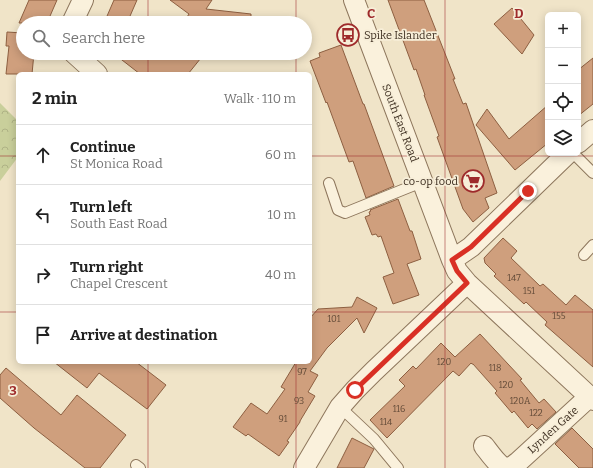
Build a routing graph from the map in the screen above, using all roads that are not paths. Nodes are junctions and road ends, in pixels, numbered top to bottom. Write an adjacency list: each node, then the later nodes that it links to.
1 (82, 0): 3 (street)
2 (354, 0): 11 (street, South East Road)
3 (75, 16)
4 (82, 60): 5 (street)
5 (95, 72)
6 (593, 130): 7 (street)
7 (581, 141)
8 (565, 156): 15 (street)
9 (576, 156): 10 (lane)
10 (593, 173)
11 (422, 182): 12 (lane); 15 (street, South East Road)
12 (329, 183)
13 (593, 245): 14 (lane)
14 (584, 255)
15 (452, 260): 16 (street, South East Road)
16 (467, 283): 17 (street, South East Road); 18 (street)
17 (591, 399): 20 (street, Lynden Gate)
18 (340, 407): 21 (street); 22 (lane)
19 (484, 446): 20 (street, Lynden Gate)
20 (519, 466)
21 (304, 468)
22 (398, 468)

